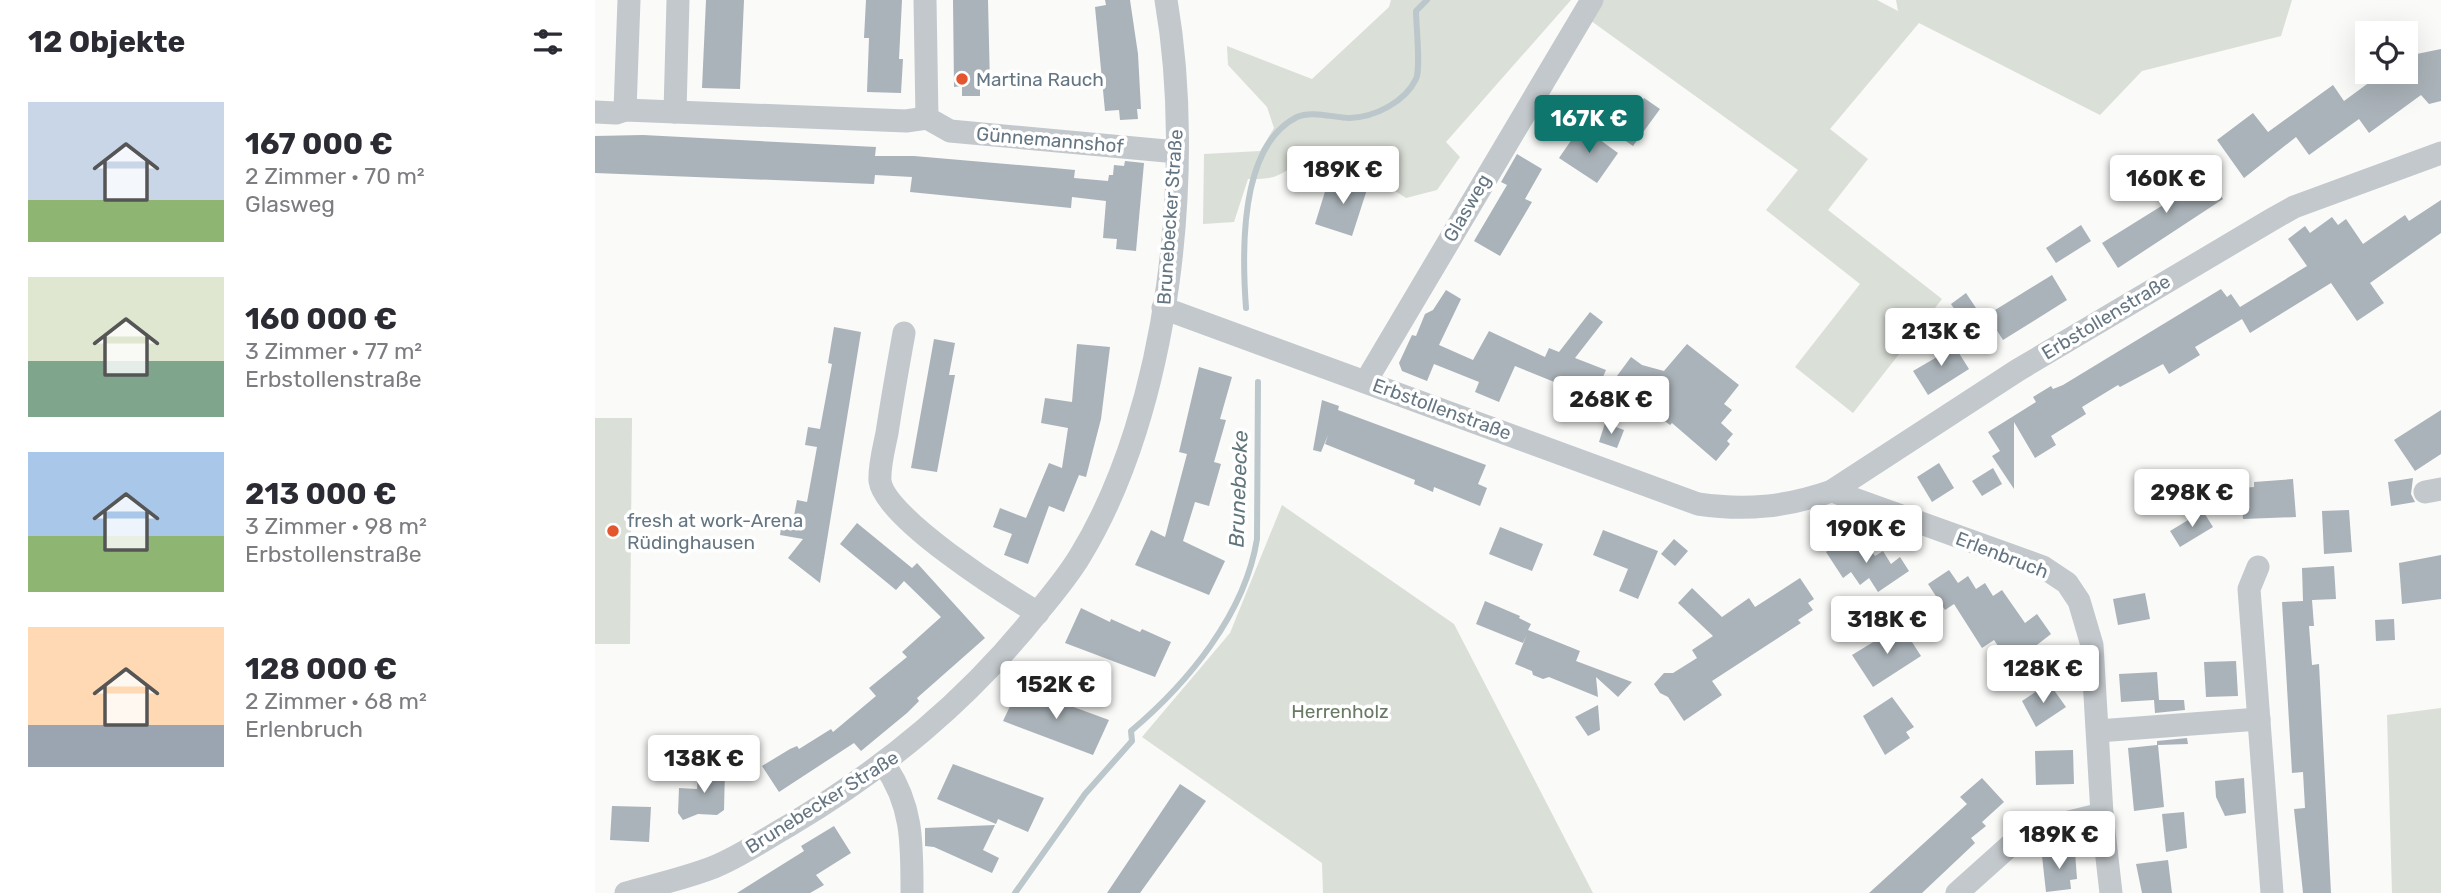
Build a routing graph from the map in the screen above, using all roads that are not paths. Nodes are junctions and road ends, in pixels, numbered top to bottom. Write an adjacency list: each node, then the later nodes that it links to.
1 (629, 0): 6 (street)
2 (678, 0): 8 (street)
3 (925, 0): 9 (street)
4 (1166, 0): 10 (street, Brunebecker Straße)
5 (1592, 0): 14 (street, Glasweg)
6 (625, 110): 7 (street, Günnemannshof); 8 (street, Günnemannshof)
7 (595, 112)
8 (675, 112): 9 (street, Günnemannshof)
9 (927, 118): 10 (street, Günnemannshof)
10 (1177, 152): 12 (street, Brunebecker Straße)
11 (2441, 153): 15 (street, Erbstollenstraße)
12 (1163, 308): 14 (street, Erbstollenstraße); 17 (street, Brunebecker Straße)
13 (904, 333): 17 (street)
14 (1366, 381): 15 (street, Erbstollenstraße)
15 (1832, 491): 19 (street, Erlenbruch)
16 (2258, 567): 18 (street)
17 (1038, 612): 20 (street, Brunebecker Straße)
18 (2259, 719): 19 (street); 26 (street)
19 (2098, 731): 21 (street, Erlenbruch)
20 (884, 764): 22 (street, Brunebecker Straße); 23 (street)
21 (2102, 814): 24 (street); 25 (street, Erlenbruch)
22 (626, 893)
23 (912, 893)
24 (1957, 893)
25 (2111, 893)
26 (2272, 893)

